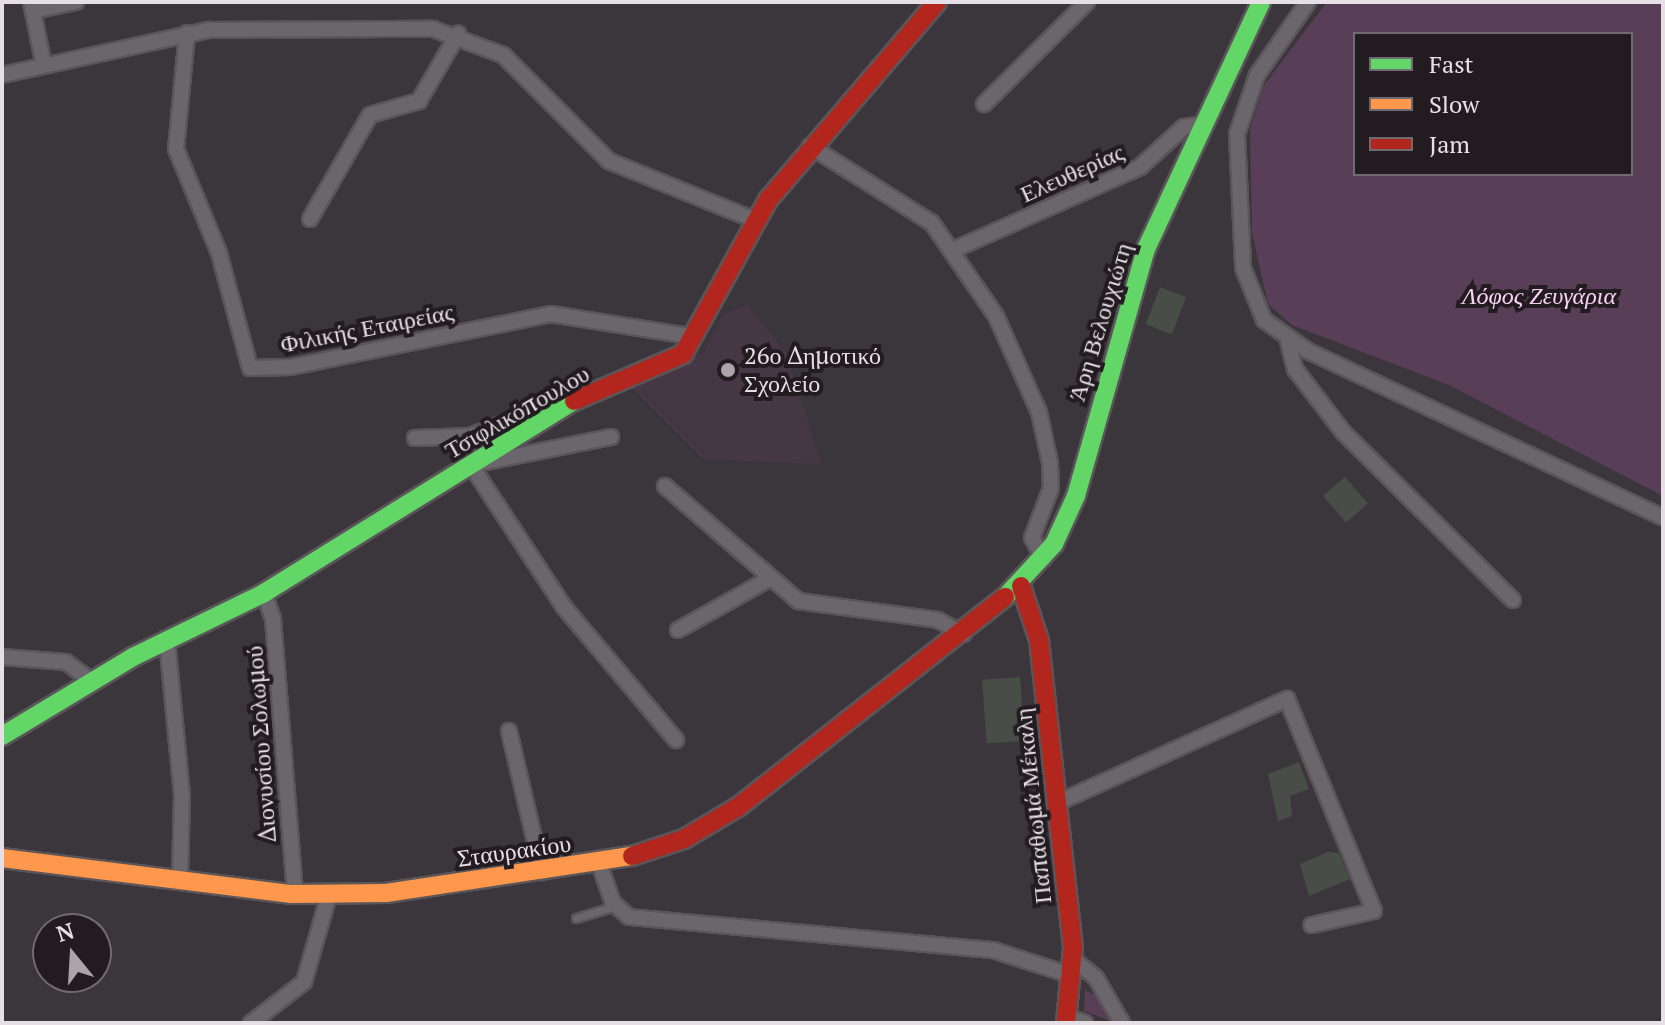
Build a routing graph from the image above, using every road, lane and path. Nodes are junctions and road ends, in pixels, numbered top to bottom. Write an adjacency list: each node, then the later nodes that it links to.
1 (76, 2): 6 (street)
2 (937, 2): 13 (street, Τσιφλικόπουλου)
3 (1087, 2): 11 (street)
4 (1261, 2): 12 (street, Άρη Βελουχιώτη)
5 (1308, 2): 18 (street)
6 (32, 6): 9 (street)
7 (187, 33): 8 (street); 9 (street); 17 (street, Φιλικής Εταιρείας)
8 (458, 34): 14 (street); 15 (street)
9 (44, 66): 10 (street)
10 (2, 75)
11 (984, 104)
12 (1198, 125): 16 (street, Ελευθερίας); 25 (street, Άρη Βελουχιώτη)
13 (810, 146): 15 (street, Τσιφλικόπουλου); 16 (street)
14 (310, 219)
15 (754, 220): 17 (street, Τσιφλικόπουλου)
16 (953, 250): 25 (street)
17 (694, 337): 19 (street, Τσιφλικόπουλου)
18 (1288, 341): 24 (street); 29 (street)
19 (582, 398): 21 (street); 22 (street, Τσιφλικόπουλου)
20 (611, 437): 22 (street)
21 (415, 438)
22 (471, 465): 28 (street, Τσιφλικόπουλου); 37 (street)
23 (665, 486): 26 (street)
24 (1663, 517)
25 (1044, 559): 27 (street, Άρη Βελουχιώτη)
26 (769, 579): 30 (street); 31 (street)
27 (1021, 586): 31 (street, Άρη Βελουχιώτη); 38 (street, Παπαθωμά Μέκαλη)
28 (264, 593): 32 (street, Τσιφλικόπουλου); 43 (street, Διονυσίου Σολωμού)
29 (1513, 600)
30 (678, 630)
31 (963, 634): 40 (street, Σταυρακίου)
32 (167, 640): 34 (street, Τσιφλικόπουλου); 42 (street)
33 (2, 657): 34 (street)
34 (91, 681): 36 (street, Τσιφλικόπουλου)
35 (509, 731): 41 (street)
36 (2, 736)
37 (676, 740)
38 (1055, 804): 47 (street); 48 (street, Παπαθωμά Μέκαλη)
39 (2, 858): 42 (street, Σταυρακίου)
40 (599, 863): 41 (street, Σταυρακίου); 45 (street)
41 (542, 872): 44 (street, Σταυρακίου)
42 (180, 879): 43 (street, Σταυρακίου)
43 (295, 894): 44 (street, Σταυρακίου)
44 (329, 895): 50 (street)
45 (615, 906): 46 (lane); 48 (street)
46 (576, 918)
47 (1312, 925)
48 (1073, 968): 49 (street, Παπαθωμά Μέκαλη); 51 (street)
49 (1073, 1021)
50 (251, 1023)
51 (1122, 1023)

